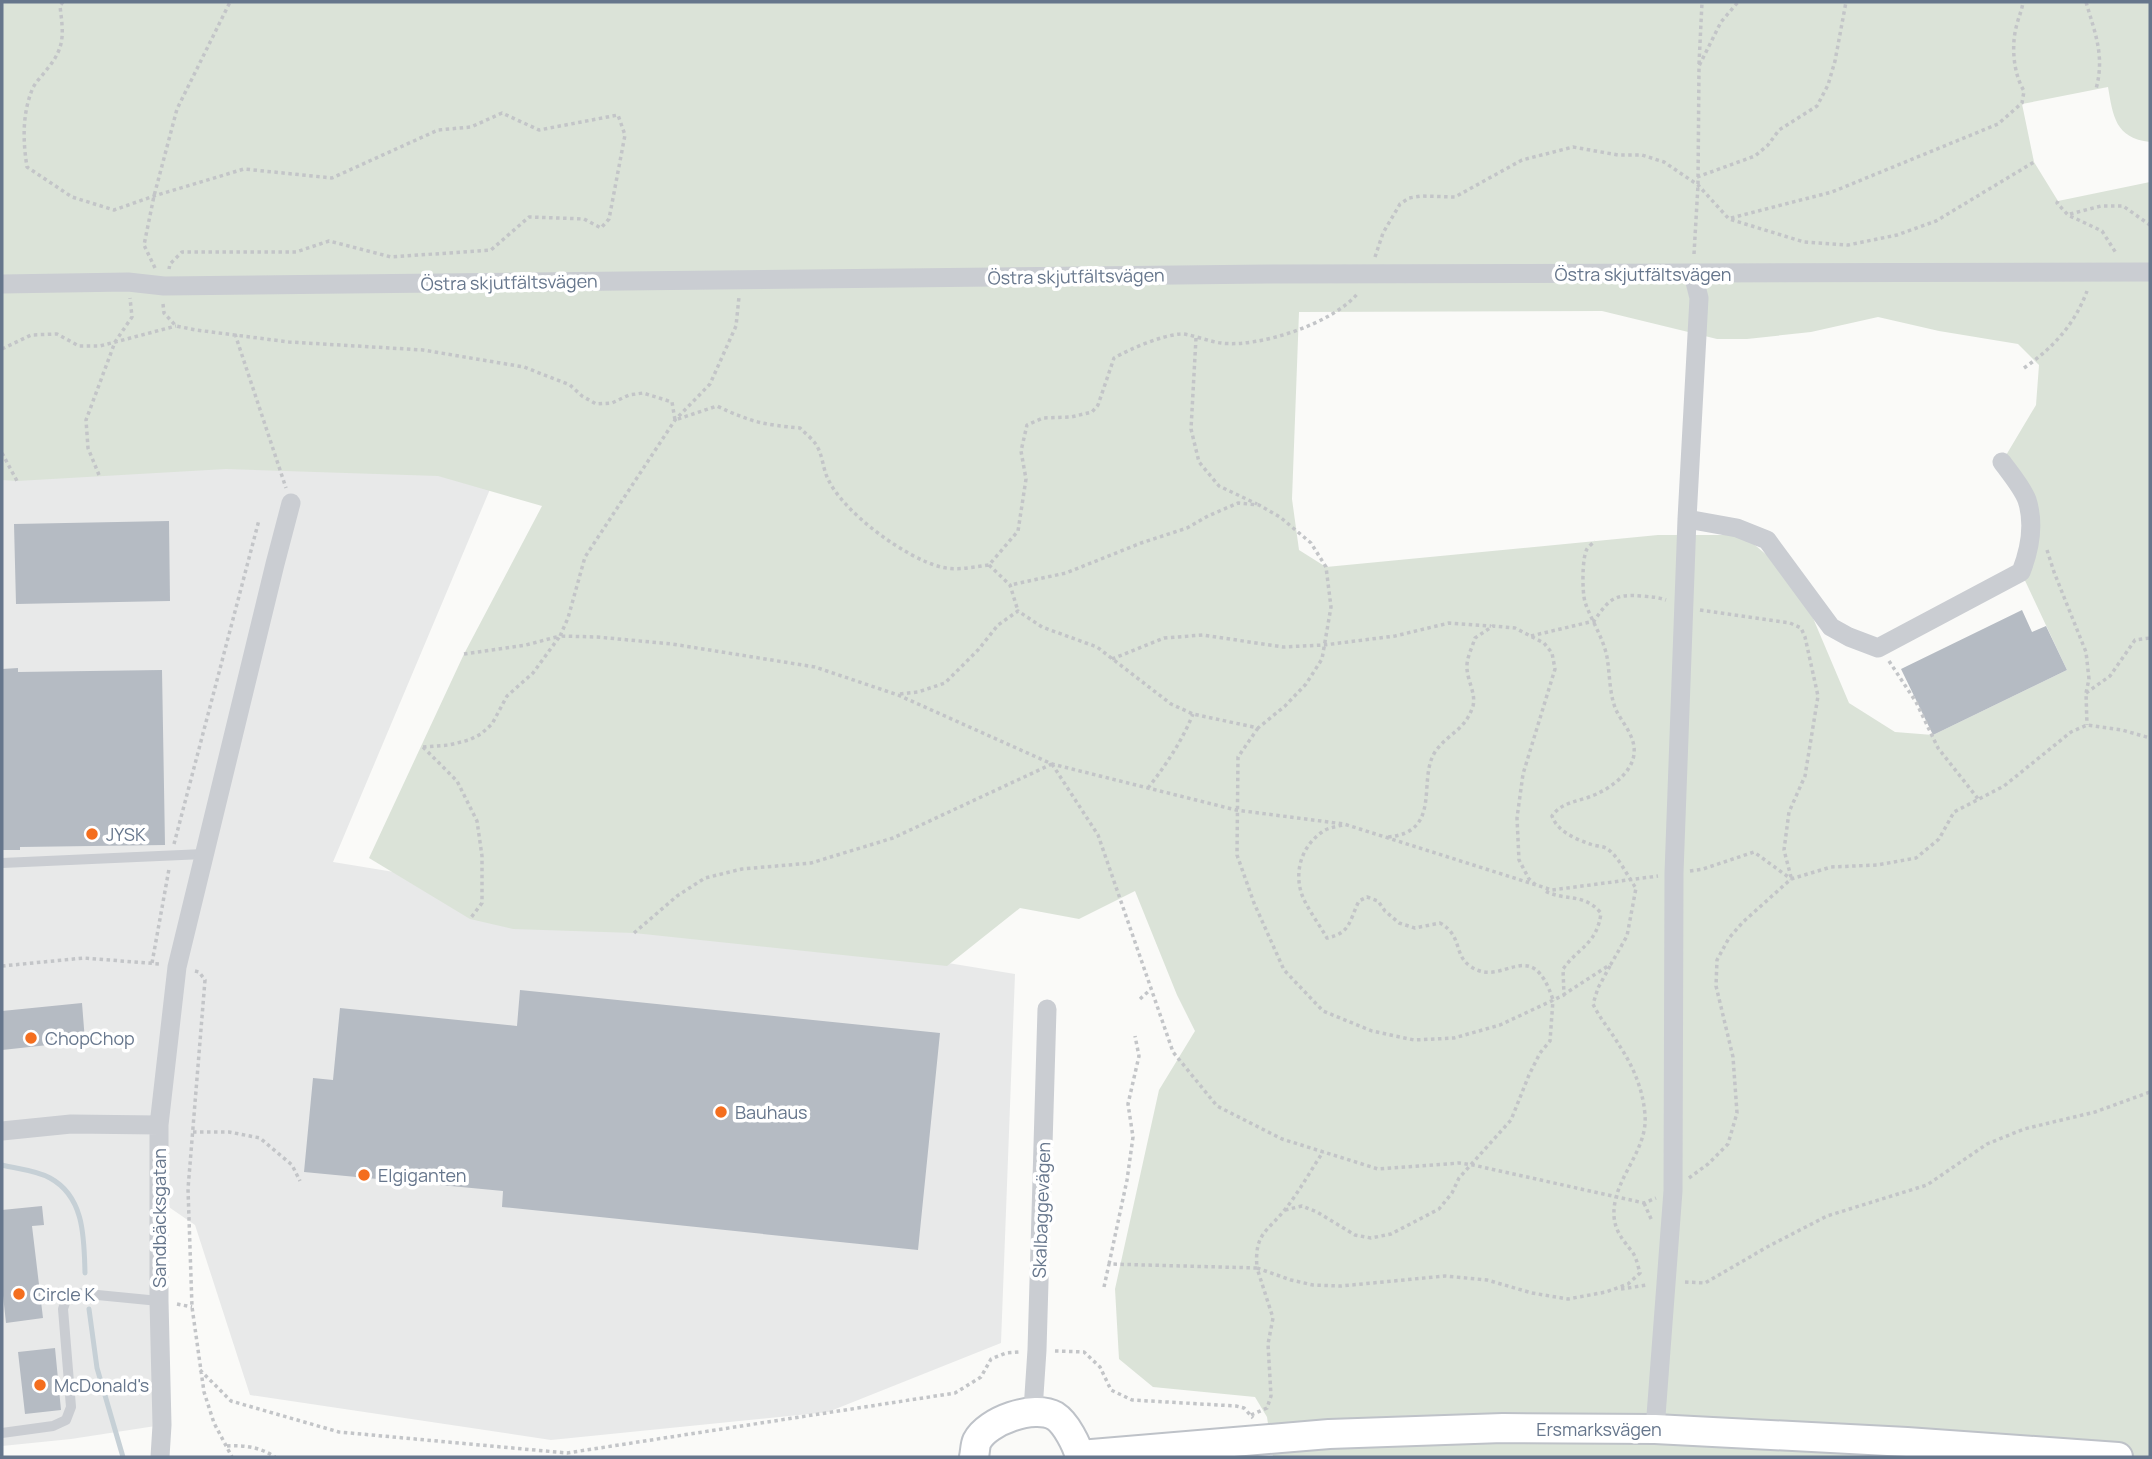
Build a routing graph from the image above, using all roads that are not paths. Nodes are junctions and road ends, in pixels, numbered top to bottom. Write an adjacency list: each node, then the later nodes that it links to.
1 (2150, 272): 2 (street, Östra skjutfältsvägen)
2 (1693, 274): 3 (street, Östra skjutfältsvägen); 6 (street)
3 (2, 284)
4 (2002, 461): 6 (street)
5 (291, 503): 7 (street)
6 (1687, 519): 15 (street)
7 (204, 854): 8 (lane); 10 (street)
8 (2, 863)
9 (1047, 1009): 13 (street, Skalbaggevägen)
10 (159, 1125): 11 (street, Sandbäcksgatan); 12 (street, Sandbäcksgatan)
11 (2, 1130)
12 (159, 1301): 14 (street, Sandbäcksgatan); 16 (lane)
13 (1033, 1410): 17 (main road); 20 (main road)
14 (162, 1426): 18 (street); 19 (street)
15 (1655, 1429): 17 (main road, Ersmarksvägen); 21 (main road, Ersmarksvägen)
16 (2, 1433)
17 (1080, 1456)
18 (160, 1457)
19 (168, 1457)
20 (974, 1457)
21 (2118, 1457)

